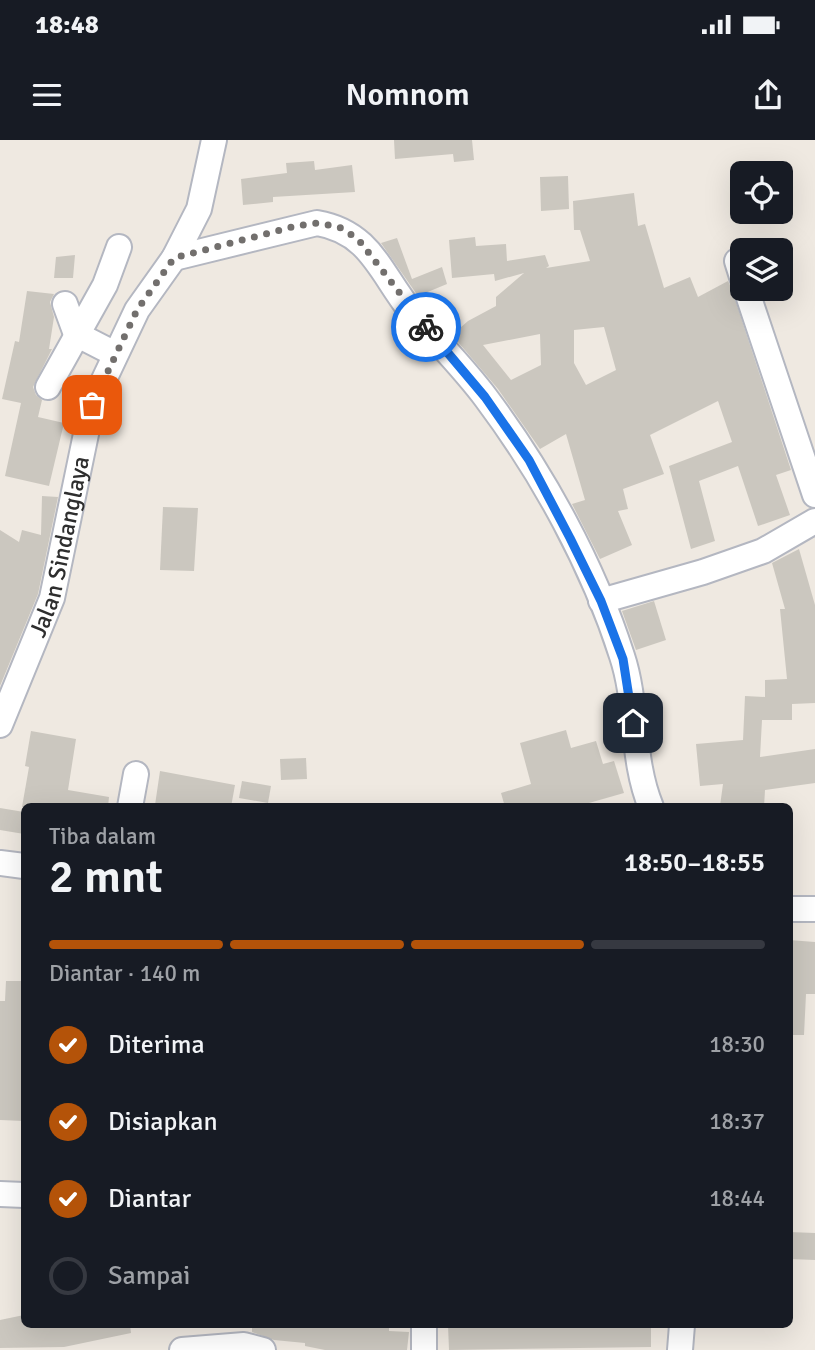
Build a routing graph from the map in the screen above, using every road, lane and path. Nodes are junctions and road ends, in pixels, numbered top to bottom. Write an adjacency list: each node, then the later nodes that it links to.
1 (214, 140): 3 (street, Jalan Sindanglaya)
2 (119, 247): 6 (street)
3 (174, 258): 7 (street, Jalan Sindanglaya); 11 (street)
4 (750, 301): 9 (street)
5 (65, 304): 6 (street)
6 (76, 334): 7 (street); 8 (street)
7 (115, 354): 12 (street, Jalan Sindanglaya)
8 (48, 387)
9 (815, 495)
10 (815, 521): 11 (street)
11 (601, 601): 15 (street)
12 (0, 725)
13 (136, 774): 14 (street)
14 (131, 803)
15 (650, 803)
16 (0, 863): 17 (street)
17 (21, 866)
18 (793, 909): 19 (street)
19 (815, 909)
20 (0, 1194): 21 (street)
21 (21, 1195)
22 (424, 1328): 26 (street)
23 (682, 1328): 27 (street)
24 (182, 1350): 25 (street)
25 (263, 1350)
26 (424, 1350)
27 (680, 1350)

